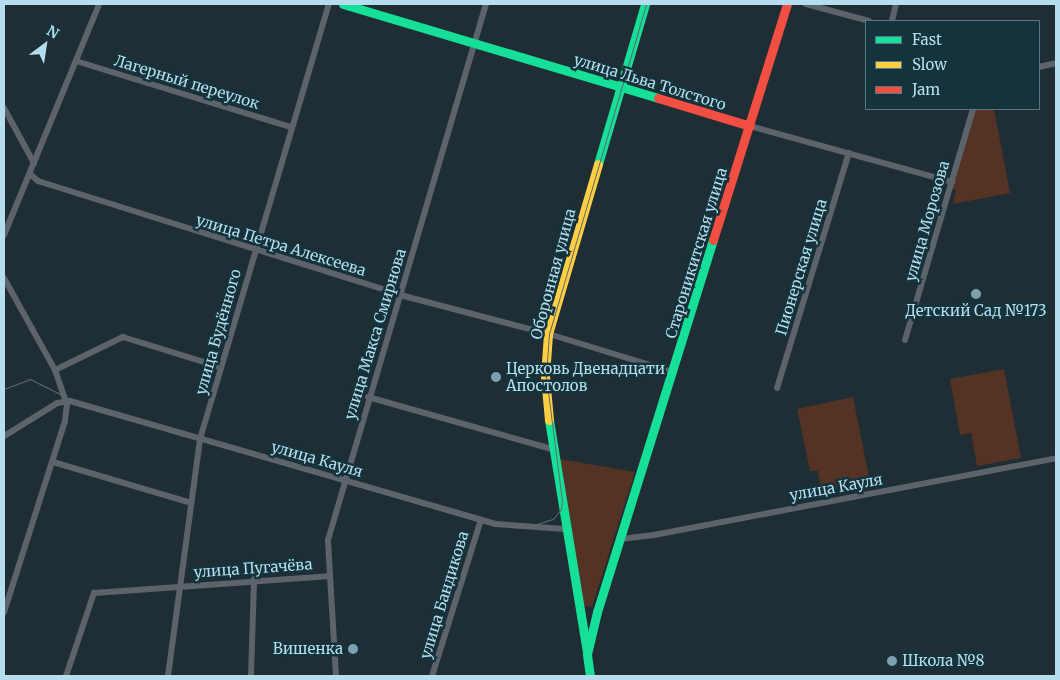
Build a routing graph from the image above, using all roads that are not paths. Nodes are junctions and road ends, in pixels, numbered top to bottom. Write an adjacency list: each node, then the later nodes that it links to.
1 (99, 4): 12 (street)
2 (329, 4): 18 (street, улица Будённого)
3 (343, 4): 11 (main road, улица Льва Толстого)
4 (486, 4): 11 (street, улица Макса Смирнова)
5 (645, 4): 15 (main road, Оборонная улица)
6 (787, 4): 19 (main road, Староникитская улица)
7 (806, 4): 9 (street)
8 (896, 4): 10 (street)
9 (865, 20)
10 (892, 20)
11 (473, 45): 15 (main road, улица Льва Толстого); 27 (street, улица Макса Смирнова)
12 (76, 61): 18 (street, Лагерный переулок); 21 (street)
13 (1056, 62): 14 (street)
14 (1040, 67)
15 (622, 86): 19 (main road, улица Льва Толстого); 28 (main road, Оборонная улица)
16 (4, 108): 21 (street)
17 (973, 110): 23 (street, улица Морозова)
18 (291, 126): 25 (street, улица Будённого)
19 (750, 126): 20 (street, улица Льва Толстого); 32 (main road, Староникитская улица)
20 (849, 153): 23 (street, улица Льва Толстого); 33 (street, Пионерская улица)
21 (34, 163): 22 (street)
22 (30, 174): 24 (street); 25 (street, улица Петра Алексеева)
23 (952, 182): 29 (street, улица Морозова)
24 (4, 235)
25 (255, 250): 27 (street, улица Петра Алексеева); 30 (street, улица Будённого)
26 (4, 278): 31 (street)
27 (400, 295): 28 (street, улица Петра Алексеева); 34 (street, улица Макса Смирнова)
28 (548, 334): 32 (street, улица Петра Алексеева); 38 (main road, Оборонная улица)
29 (906, 340)
30 (220, 367): 31 (street); 37 (street, улица Будённого)
31 (55, 370): 35 (street)
32 (673, 372): 45 (main road, Староникитская улица)
33 (777, 388)
34 (368, 397): 38 (street); 41 (street, улица Макса Смирнова)
35 (64, 400): 36 (street); 37 (street, улица Кауля); 40 (street)
36 (4, 436)
37 (200, 439): 41 (street, улица Кауля); 42 (street, улица Будённого)
38 (552, 449): 44 (main road, Оборонная улица)
39 (1056, 458): 45 (street, улица Кауля)
40 (53, 462): 42 (street); 50 (street)
41 (345, 480): 43 (street, улица Кауля); 46 (street, улица Макса Смирнова)
42 (191, 503): 48 (street, улица Будённого)
43 (481, 520): 44 (street, улица Кауля); 57 (street, улица Бандикова)
44 (565, 530): 49 (main road, Оборонная улица)
45 (621, 539): 51 (main road, Староникитская улица)
46 (328, 576): 47 (street, улица Пугачёва); 56 (street, улица Макса Смирнова)
47 (254, 580): 48 (street, улица Пугачёва); 55 (street)
48 (180, 586): 53 (street, улица Пугачёва); 54 (street, улица Будённого)
49 (579, 609): 51 (main road); 52 (main road, Оборонная улица)
50 (4, 612)
51 (597, 612): 52 (main road, Староникитская улица)
52 (588, 654): 58 (main road, Оборонная улица)
53 (66, 676)
54 (168, 676)
55 (251, 676)
56 (336, 676)
57 (432, 676)
58 (590, 676)

